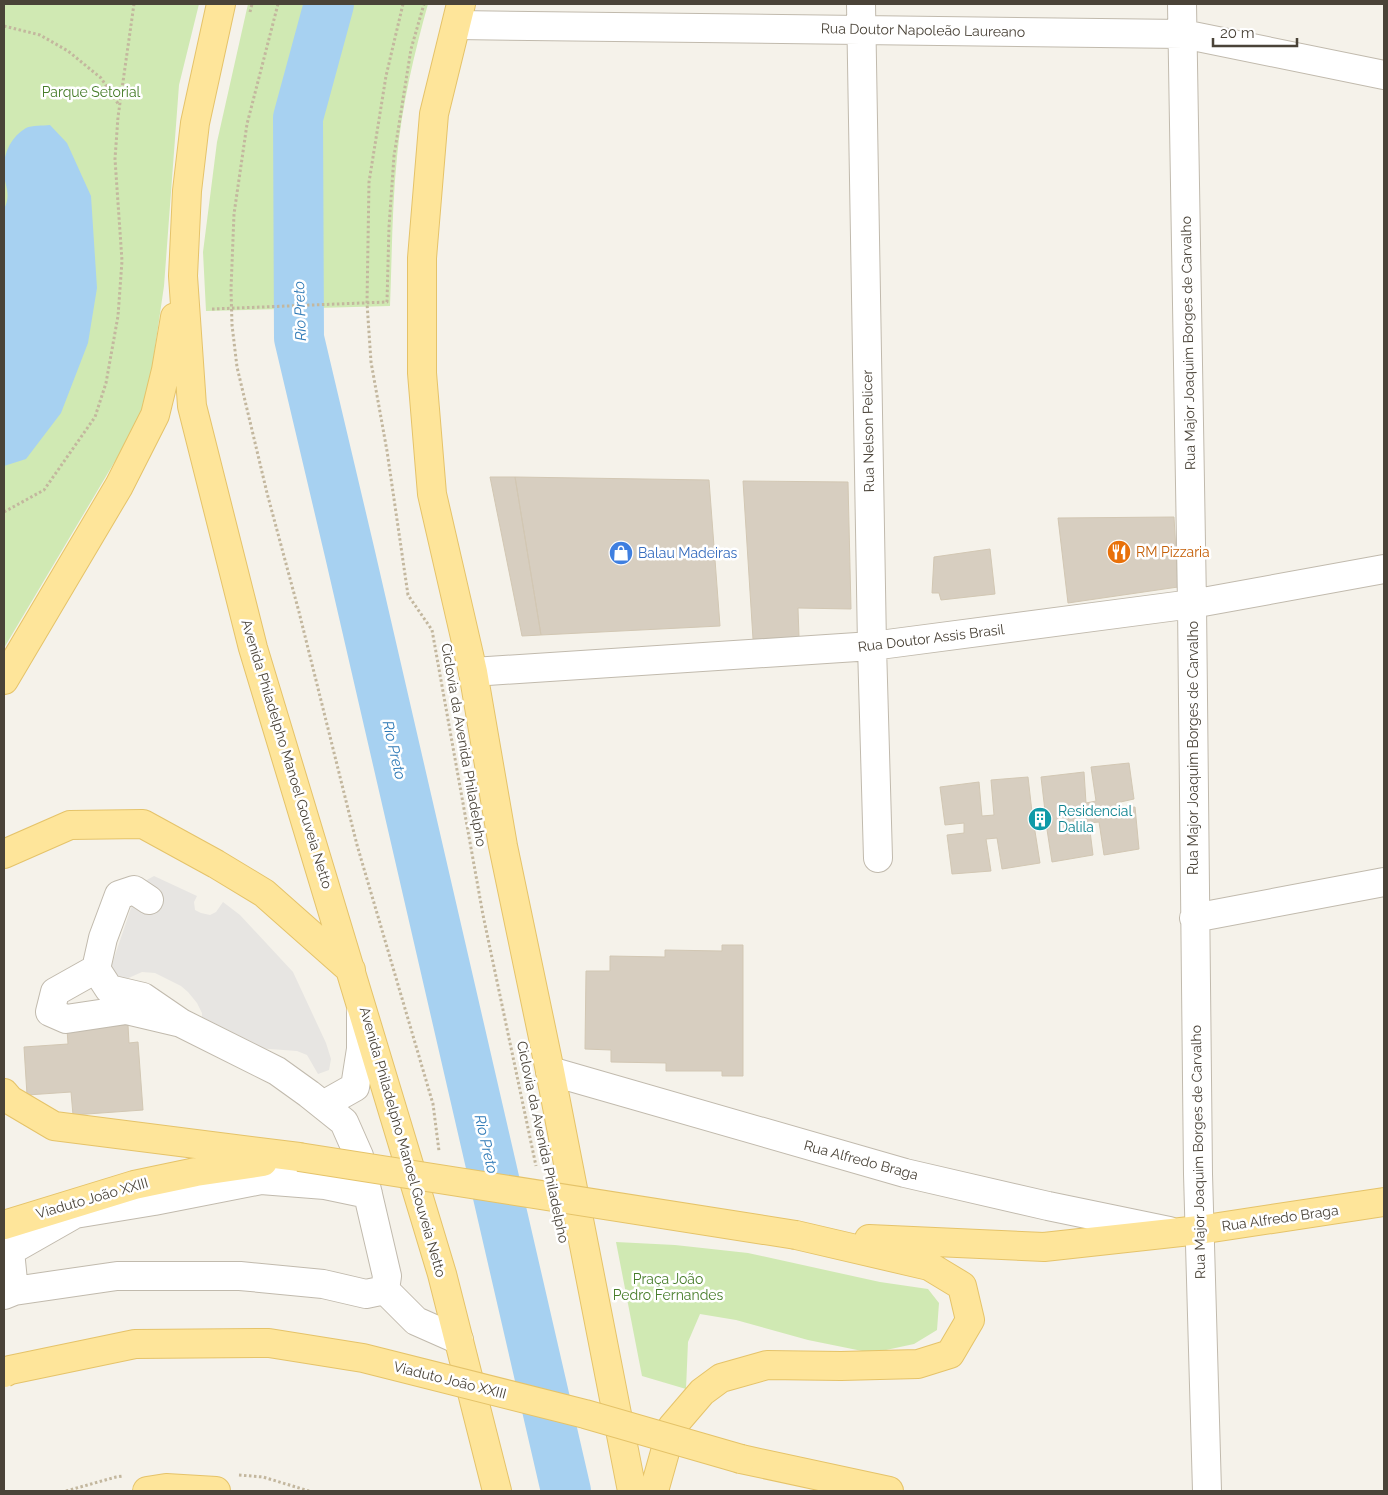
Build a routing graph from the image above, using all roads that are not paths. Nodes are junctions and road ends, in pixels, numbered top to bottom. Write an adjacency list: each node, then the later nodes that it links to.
1 (221, 4): 7 (main road, Avenida Philadelpho Manoel Gouveia Netto)
2 (1182, 4): 5 (street, Rua Major Joaquim Borges de Carvalho)
3 (459, 15): 4 (street, Rua Doutor Napoleão Laureano); 11 (main road)
4 (861, 17): 5 (street, Rua Doutor Napoleão Laureano); 10 (street, Rua Nelson Pelicer)
5 (1183, 34): 6 (street, Rua Doutor Napoleão Laureano); 9 (street, Rua Major Joaquim Borges de Carvalho)
6 (1384, 75)
7 (182, 276): 12 (main road); 19 (main road, Avenida Philadelpho Manoel Gouveia Netto)
8 (1384, 568): 9 (street, Rua Doutor Assis Brasil)
9 (1192, 604): 10 (street, Rua Doutor Assis Brasil); 17 (street, Rua Major Joaquim Borges de Carvalho)
10 (872, 646): 11 (street, Rua Doutor Assis Brasil); 14 (street, Rua Nelson Pelicer)
11 (473, 672): 22 (main road)
12 (4, 680)
13 (4, 854): 19 (main road)
14 (878, 858)
15 (1384, 882): 17 (street)
16 (149, 900): 18 (street)
17 (1194, 918): 29 (street, Rua Major Joaquim Borges de Carvalho)
18 (96, 969): 21 (street); 21 (street)
19 (352, 970): 20 (main road, Avenida Philadelpho Manoel Gouveia Netto)
20 (361, 1002): 24 (street); 33 (main road, Avenida Philadelpho Manoel Gouveia Netto)
21 (181, 1023): 24 (street)
22 (550, 1072): 29 (street, Rua Alfredo Braga); 38 (main road)
23 (4, 1093): 25 (main road)
24 (323, 1105): 26 (street)
25 (299, 1157): 28 (main road, Viaduto João XXIII); 30 (main road, Viaduto João XXIII, bridge)
26 (368, 1194): 31 (street); 32 (street)
27 (1384, 1202): 29 (main road, Rua Alfredo Braga)
28 (4, 1225)
29 (1187, 1231): 30 (main road, Rua Alfredo Braga); 41 (street, Rua Major Joaquim Borges de Carvalho)
30 (800, 1235): 39 (main road)
31 (385, 1290): 32 (street); 33 (street)
32 (9, 1293)
33 (459, 1340): 37 (main road, Avenida Philadelpho Manoel Gouveia Netto)
34 (4, 1373): 40 (main road, Viaduto João XXIII, bridge)
35 (147, 1491): 36 (main road)
36 (216, 1491)
37 (498, 1491)
38 (632, 1491)
39 (654, 1491)
40 (889, 1491)
41 (1206, 1491)

